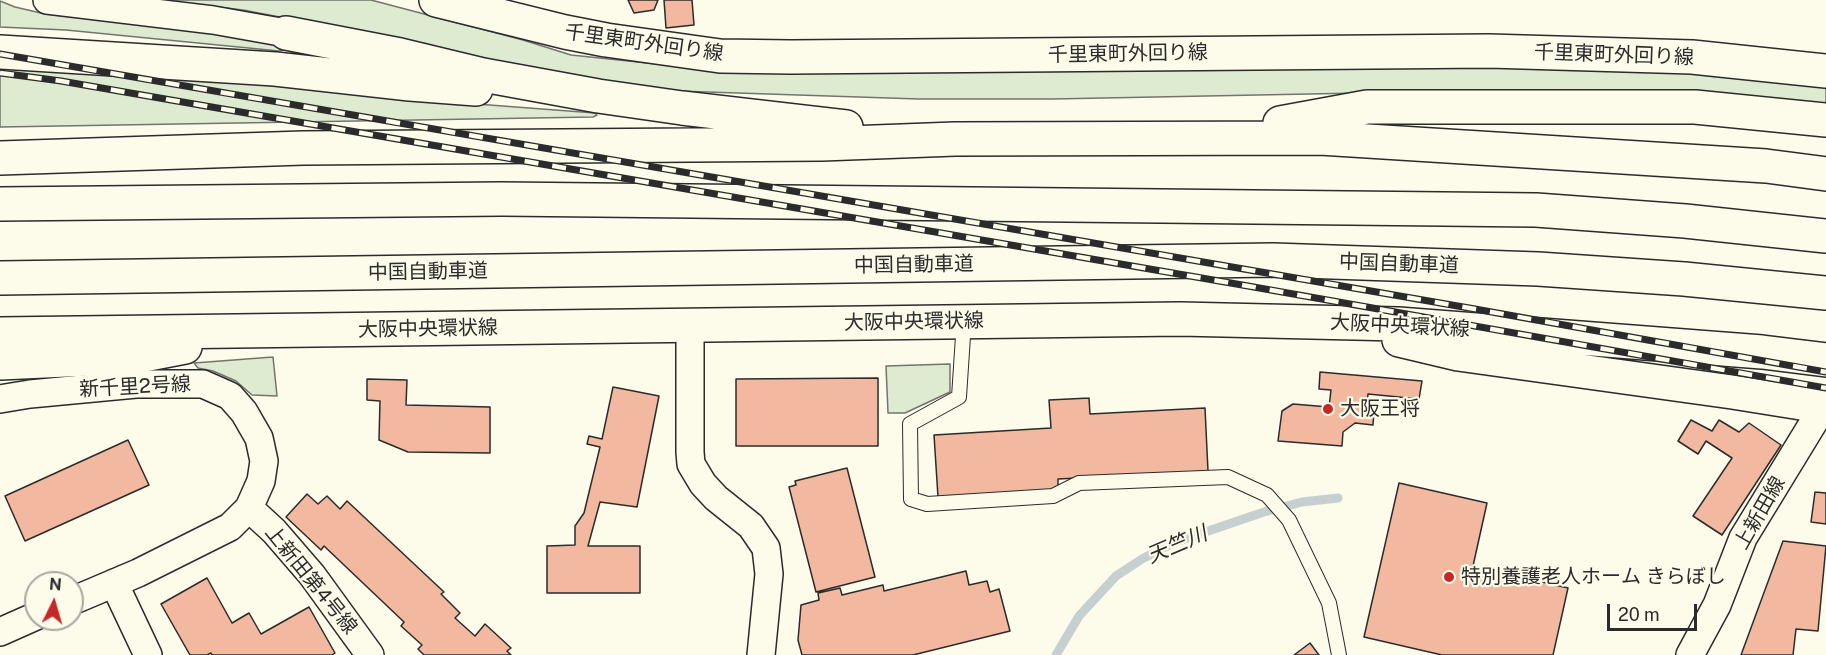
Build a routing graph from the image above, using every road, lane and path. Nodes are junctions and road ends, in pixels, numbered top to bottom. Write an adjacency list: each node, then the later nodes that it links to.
1 (47, 0): 3 (street)
2 (436, 0): 5 (main road, 千里東町外回り線)
3 (286, 33): 6 (main road)
4 (0, 52): 6 (main road)
5 (1826, 71)
6 (598, 96): 9 (main road)
7 (1826, 120): 8 (main road)
8 (1195, 138): 9 (main road); 11 (main road)
9 (955, 139): 10 (main road)
10 (0, 158)
11 (1826, 174)
12 (0, 204): 13 (main road)
13 (1826, 236)
14 (0, 278): 15 (main road, 中国自動車道)
15 (1826, 293)
16 (964, 321): 17 (main road, 大阪中央環状線); 18 (main road, 大阪中央環状線); 33 (lane)
17 (1327, 322): 21 (main road, 大阪中央環状線); 24 (main road)
18 (690, 326): 19 (main road, 大阪中央環状線); 32 (street)
19 (273, 331): 20 (main road, 大阪中央環状線); 22 (main road)
20 (0, 334)
21 (1826, 360)
22 (0, 363)
23 (0, 399): 25 (street, 新千里2号線)
24 (1824, 407): 34 (street, 上新田線)
25 (249, 508): 26 (street, 新千里2号線); 31 (street, 上新田第4号線)
26 (114, 583): 27 (street, 新千里2号線); 30 (street)
27 (84, 596)
28 (24, 621): 29 (street)
29 (0, 632)
30 (148, 655)
31 (370, 655)
32 (761, 655)
33 (1339, 655)
34 (1690, 655)

